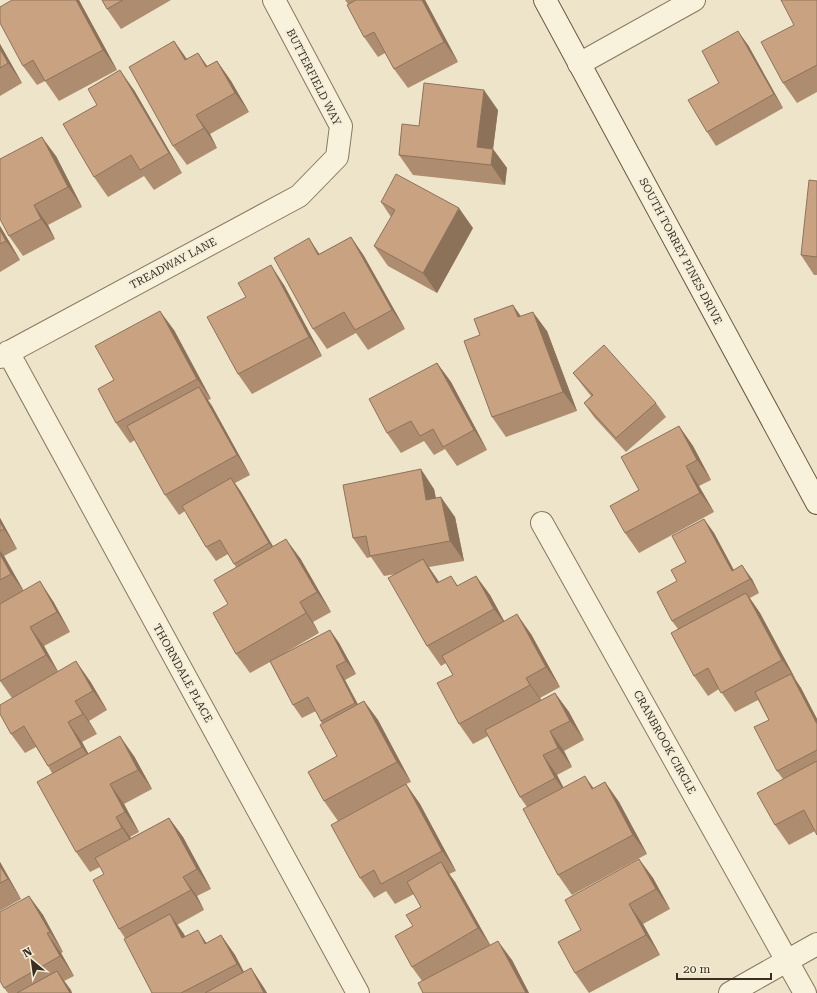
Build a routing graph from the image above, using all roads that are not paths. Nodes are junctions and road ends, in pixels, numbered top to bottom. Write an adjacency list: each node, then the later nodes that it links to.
1 (274, 0): 5 (street, BUTTERFIELD WAY)
2 (545, 0): 4 (street, SOUTH TORREY PINES DRIVE)
3 (694, 0): 4 (street)
4 (579, 64): 7 (street, SOUTH TORREY PINES DRIVE)
5 (337, 157): 6 (street, TREADWAY LANE)
6 (4, 354): 11 (street, THORNDALE PLACE)
7 (817, 503)
8 (542, 523): 10 (street, CRANBROOK CIRCLE)
9 (817, 944): 10 (street)
10 (787, 961): 12 (street); 13 (street, CRANBROOK CIRCLE)
11 (358, 993)
12 (730, 993)
13 (805, 993)

